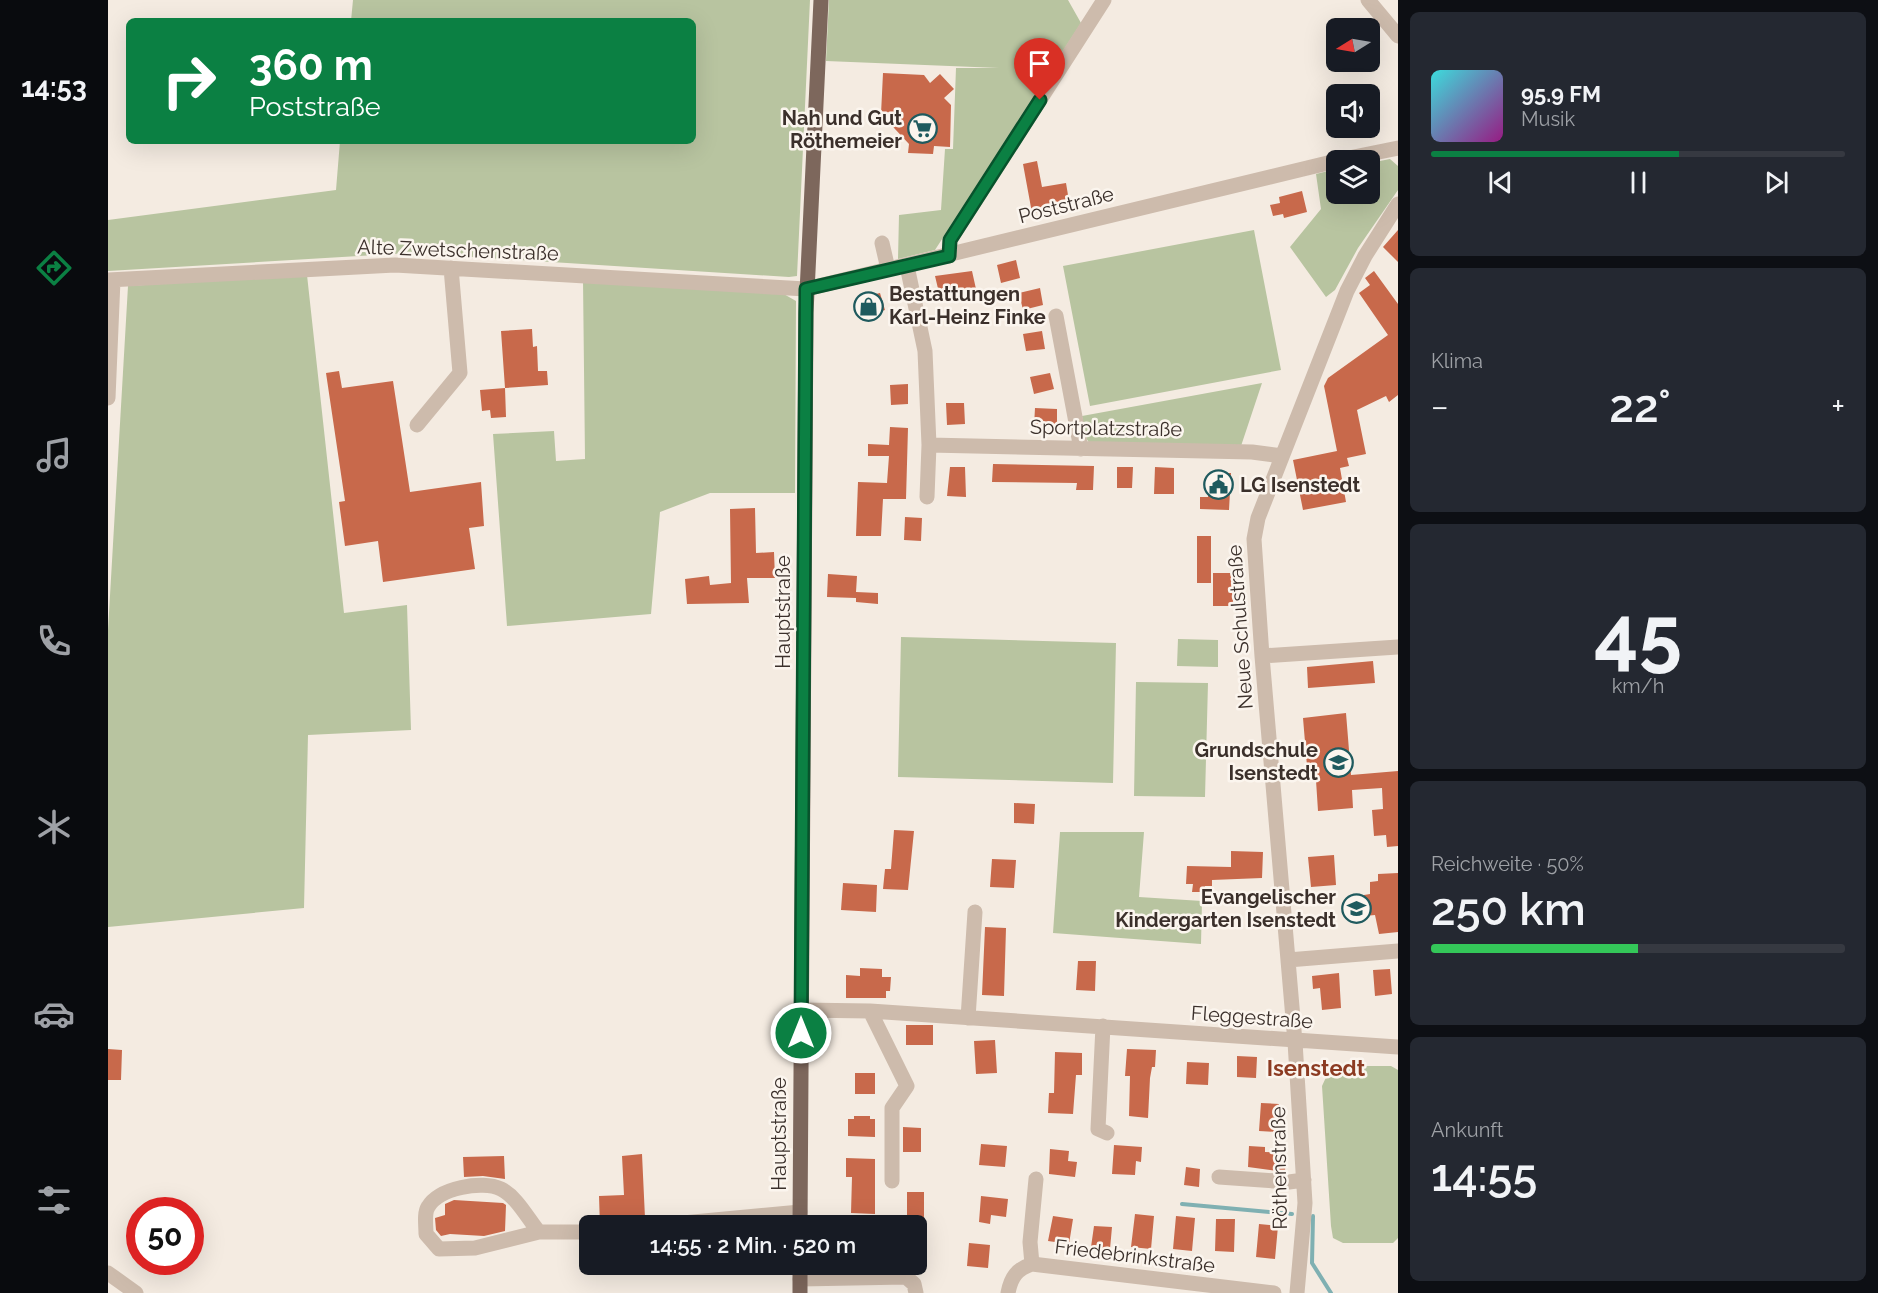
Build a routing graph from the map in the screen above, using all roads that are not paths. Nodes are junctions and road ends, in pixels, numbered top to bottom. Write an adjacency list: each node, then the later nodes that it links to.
1 (821, 0): 15 (main road, Hauptstraße)
2 (1104, 0): 10 (street)
3 (1368, 0): 4 (street)
4 (1398, 36)
5 (1398, 148): 6 (street, Poststraße)
6 (1380, 152)
7 (1326, 164): 10 (street, Poststraße)
8 (1398, 204): 21 (street, Neue Schulstraße)
9 (882, 243): 13 (street)
10 (949, 256): 11 (street, Poststraße)
11 (907, 267): 13 (street, Poststraße); 19 (street)
12 (451, 268): 14 (street, Alte Zwetschenstraße); 15 (street, Alte Zwetschenstraße); 18 (street)
13 (888, 269): 15 (street, Poststraße)
14 (111, 280): 17 (street)
15 (806, 289): 28 (main road, Hauptstraße)
16 (1056, 316): 20 (street)
17 (108, 398)
18 (417, 425)
19 (929, 445): 20 (street, Sportplatzstraße); 22 (street)
20 (1081, 449): 21 (street, Sportplatzstraße)
21 (1282, 456): 24 (street, Neue Schulstraße)
22 (927, 496)
23 (1398, 647): 24 (street)
24 (1262, 656): 27 (street, Neue Schulstraße)
25 (975, 912): 30 (street)
26 (1398, 951): 27 (street)
27 (1288, 960): 32 (street, Neue Schulstraße)
28 (801, 1010): 29 (street, Fleggestraße); 39 (main road, Hauptstraße)
29 (870, 1011): 30 (street, Fleggestraße); 38 (street)
30 (968, 1018): 31 (street, Fleggestraße)
31 (1103, 1026): 32 (street, Fleggestraße); 34 (street)
32 (1295, 1042): 33 (street, Fleggestraße); 37 (street, Röthenstraße)
33 (1398, 1047)
34 (1107, 1133)
35 (1220, 1177): 37 (street)
36 (1036, 1179): 42 (street)
37 (1304, 1180): 49 (street, Röthenstraße)
38 (892, 1181)
39 (800, 1215)
40 (539, 1232): 40 (street); 41 (street)
41 (579, 1232)
42 (1032, 1264): 47 (street, Friedebrinkstraße); 48 (street, Friedebrinkstraße)
43 (108, 1273): 45 (street)
44 (800, 1279): 46 (street)
45 (136, 1293)
46 (916, 1293)
47 (1008, 1293)
48 (1274, 1293)
49 (1297, 1293)

